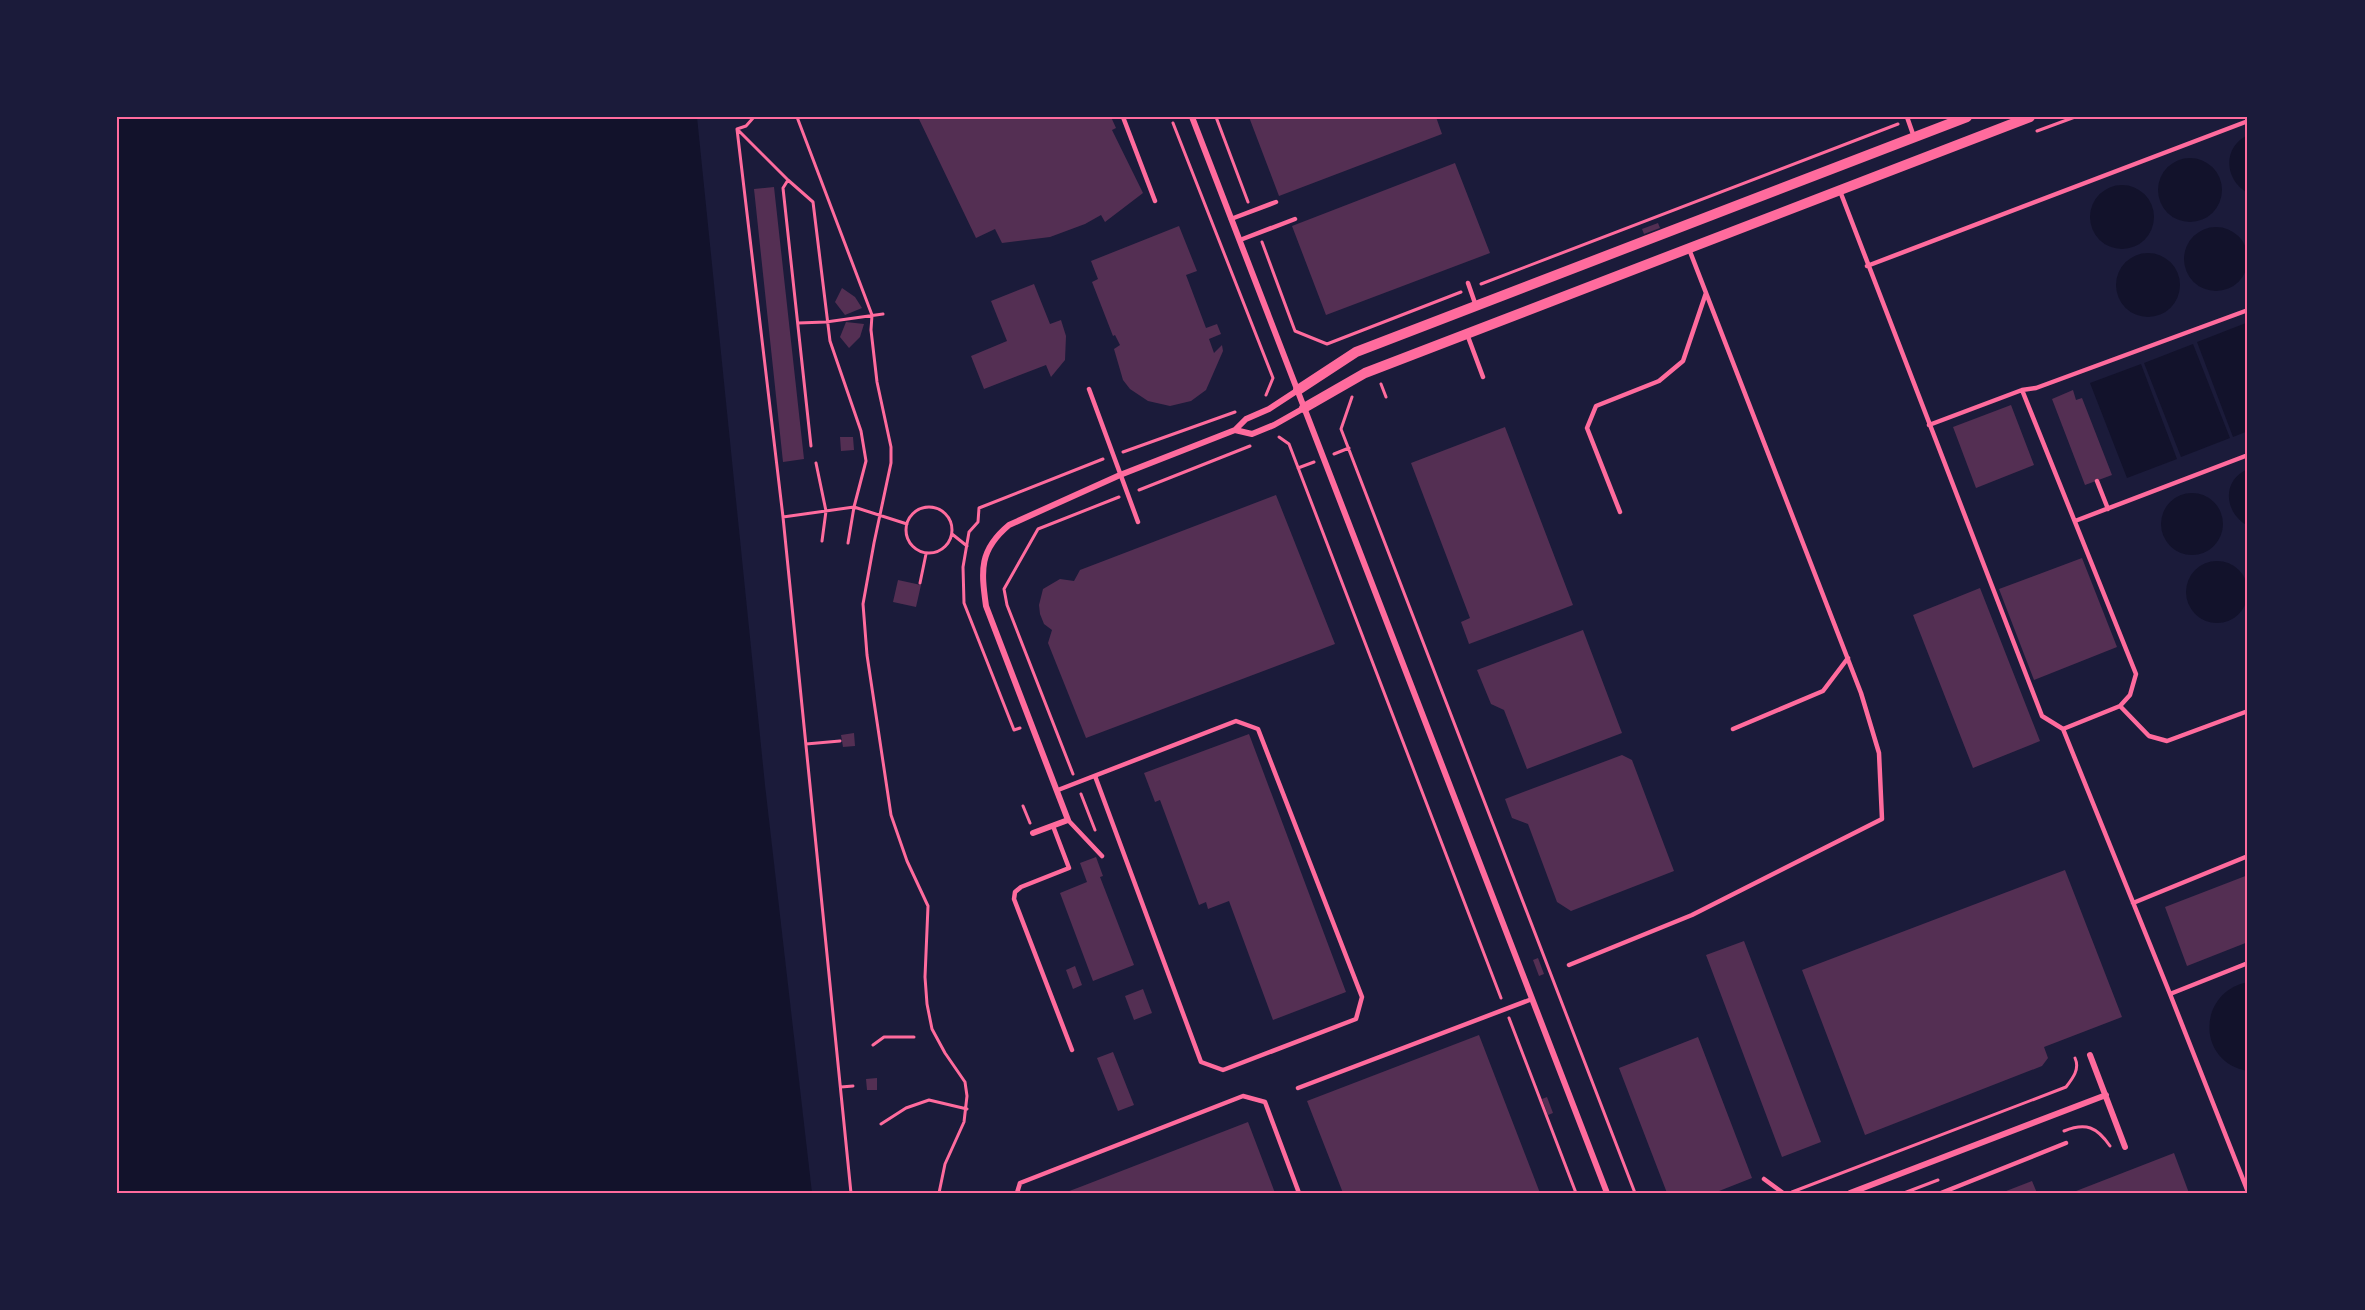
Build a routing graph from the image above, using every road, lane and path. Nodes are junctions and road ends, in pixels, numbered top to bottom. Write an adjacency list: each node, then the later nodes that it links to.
1 (754, 117): 11 (path)
2 (797, 117): 30 (path)
3 (1123, 117): 16 (lane)
4 (1192, 117): 19 (street)
5 (1216, 117): 18 (path)
6 (1967, 117): 13 (street)
7 (2030, 117): 15 (street)
8 (2075, 117): 12 (path)
9 (1907, 119): 13 (lane); 25 (path)
10 (2248, 121): 24 (lane)
11 (737, 129): 14 (path); 58 (path)
12 (2031, 134)
13 (1914, 137): 27 (street)
14 (788, 180): 31 (path); 32 (path)
15 (1839, 190): 23 (street); 24 (lane)
16 (1155, 201)
17 (1276, 202): 18 (lane)
18 (1251, 211): 19 (lane)
19 (1231, 219): 22 (street)
20 (1295, 219): 21 (lane)
21 (1259, 232): 22 (lane); 25 (path)
22 (1240, 240): 39 (street)
23 (1689, 249): 26 (lane); 33 (street)
24 (1867, 266): 44 (lane)
25 (1469, 286): 27 (lane)
26 (1706, 293): 57 (lane); 68 (lane)
27 (1476, 306): 39 (street)
28 (2248, 310): 40 (lane)
29 (883, 314): 30 (path)
30 (872, 315): 32 (path); 102 (path)
31 (798, 322): 32 (path); 48 (path)
32 (826, 322): 54 (path)
33 (1467, 334): 34 (lane); 43 (street)
34 (1483, 377)
35 (1391, 380): 36 (path)
36 (1381, 384): 37 (path); 42 (path)
37 (1371, 388)
38 (1089, 389): 51 (lane)
39 (1298, 390): 43 (street); 45 (street)
40 (2022, 390): 44 (lane); 59 (lane)
41 (1353, 395): 89 (path)
42 (1386, 398)
43 (1304, 408): 45 (street); 91 (street)
44 (1929, 425): 72 (lane)
45 (1235, 430): 51 (street)
46 (1272, 437): 92 (path)
47 (1253, 445): 53 (path)
48 (811, 446)
49 (2248, 455): 55 (lane)
50 (816, 463): 56 (path)
51 (1120, 475): 53 (lane); 77 (street)
52 (2097, 481): 55 (lane)
53 (1128, 494): 60 (lane); 76 (path)
54 (854, 507): 56 (path); 61 (path); 64 (path)
55 (2108, 509): 59 (lane)
56 (826, 511): 58 (path); 63 (path)
57 (1620, 512)
58 (783, 517): 74 (path)
59 (2075, 521): 69 (lane)
60 (1138, 522)
61 (907, 524): 62 (path); 66 (path)
62 (952, 534): 65 (path); 66 (path)
63 (822, 541)
64 (848, 543)
65 (967, 546)
66 (926, 554): 67 (path)
67 (920, 583)
68 (1848, 658): 71 (lane); 87 (lane)
69 (2120, 706): 70 (lane); 72 (lane)
70 (2248, 711)
71 (1733, 729)
72 (2063, 729): 85 (lane)
73 (840, 741): 74 (path)
74 (806, 744): 99 (path)
75 (1095, 776): 75 (lane); 76 (lane)
76 (1076, 783): 77 (lane); 81 (path)
77 (1058, 790): 79 (street)
78 (1023, 806): 82 (path)
79 (1068, 820): 80 (street); 83 (lane)
80 (1053, 826): 82 (street); 95 (lane)
81 (1095, 832)
82 (1033, 833)
83 (1102, 856)
84 (2248, 856): 85 (lane)
85 (2133, 903): 90 (lane)
86 (2248, 963): 90 (lane)
87 (1569, 965)
88 (1556, 976): 89 (path)
89 (1553, 979): 114 (path)
90 (2170, 994): 107 (lane)
91 (1533, 999): 92 (lane); 113 (street)
92 (1506, 1009): 100 (lane); 112 (path)
93 (914, 1037): 94 (path)
94 (873, 1045)
95 (1072, 1050)
96 (2090, 1054): 101 (street)
97 (2075, 1058): 116 (path)
98 (853, 1086): 99 (path)
99 (841, 1087): 108 (path)
100 (1298, 1088)
101 (2106, 1095): 105 (street); 117 (street)
102 (967, 1109): 103 (path); 109 (path)
103 (881, 1124)
104 (2066, 1143): 118 (lane)
105 (2125, 1147)
106 (1764, 1179): 115 (lane)
107 (2248, 1192)
108 (851, 1193)
109 (939, 1193)
110 (1017, 1193): 111 (lane)
111 (1299, 1193)
112 (1576, 1193)
113 (1607, 1193)
114 (1635, 1193)
115 (1783, 1193)
116 (1791, 1193)
117 (1850, 1193)
118 (1941, 1193)

